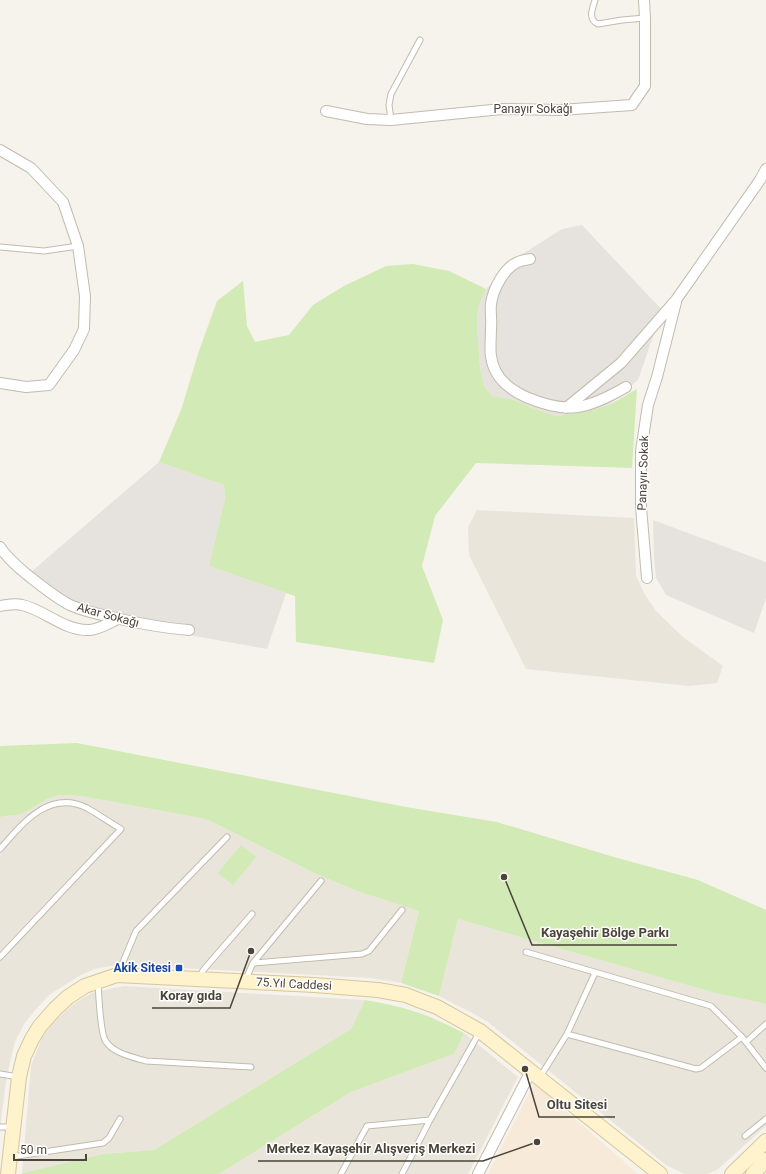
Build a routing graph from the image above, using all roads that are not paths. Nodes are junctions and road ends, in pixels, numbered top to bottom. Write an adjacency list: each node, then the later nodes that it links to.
1 (595, 0): 3 (lane)
2 (644, 0): 3 (street, Panayır Sokağı)
3 (645, 18): 6 (street, Panayır Sokağı)
4 (420, 40): 6 (lane)
5 (326, 111): 6 (street, Panayır Sokağı)
6 (391, 120)
7 (0, 150): 9 (street)
8 (766, 169): 12 (street)
9 (78, 246): 10 (lane); 13 (street)
10 (0, 247)
11 (530, 259): 15 (street)
12 (676, 300): 15 (street); 17 (street, Panayır Sokak)
13 (0, 383)
14 (626, 387): 15 (street)
15 (566, 408)
16 (0, 547): 19 (street, Akar Sokağı)
17 (647, 578)
18 (0, 606): 19 (street)
19 (118, 619): 20 (street, Akar Sokağı)
20 (189, 630)
21 (227, 837): 30 (lane)
22 (0, 849): 27 (lane)
23 (320, 880): 28 (lane)
24 (402, 910): 28 (lane)
25 (252, 914): 31 (lane)
26 (526, 952): 29 (lane)
27 (0, 956)
28 (253, 963): 33 (lane)
29 (595, 973): 36 (lane); 37 (lane)
30 (117, 975): 31 (street, 75.Yıl Caddesi); 32 (street, 75.Yıl Caddesi)
31 (202, 979): 33 (street, 75.Yıl Caddesi)
32 (98, 982): 39 (lane); 43 (street, 75.Yıl Caddesi)
33 (244, 982): 35 (street, 75.Yıl Caddesi)
34 (766, 1024): 38 (lane)
35 (480, 1031): 42 (street, 75.Yıl Caddesi); 46 (lane)
36 (567, 1034): 37 (lane); 42 (lane)
37 (742, 1037): 38 (lane)
38 (746, 1042): 40 (lane)
39 (251, 1067)
40 (766, 1068)
41 (0, 1074): 43 (lane)
42 (535, 1074): 55 (street); 56 (street, 75.Yıl Caddesi)
43 (19, 1077): 47 (street, 75.Yıl Caddesi)
44 (120, 1119): 50 (lane)
45 (766, 1119): 48 (lane)
46 (430, 1120): 53 (lane); 54 (lane)
47 (7, 1127): 50 (street, 75.Yıl Caddesi)
48 (746, 1136)
49 (766, 1141): 57 (street)
50 (10, 1157): 52 (street, 75.Yıl Caddesi)
51 (766, 1160): 58 (street)
52 (8, 1174)
53 (341, 1174)
54 (402, 1174)
55 (478, 1174)
56 (660, 1174)
57 (732, 1174)
58 (753, 1174)

